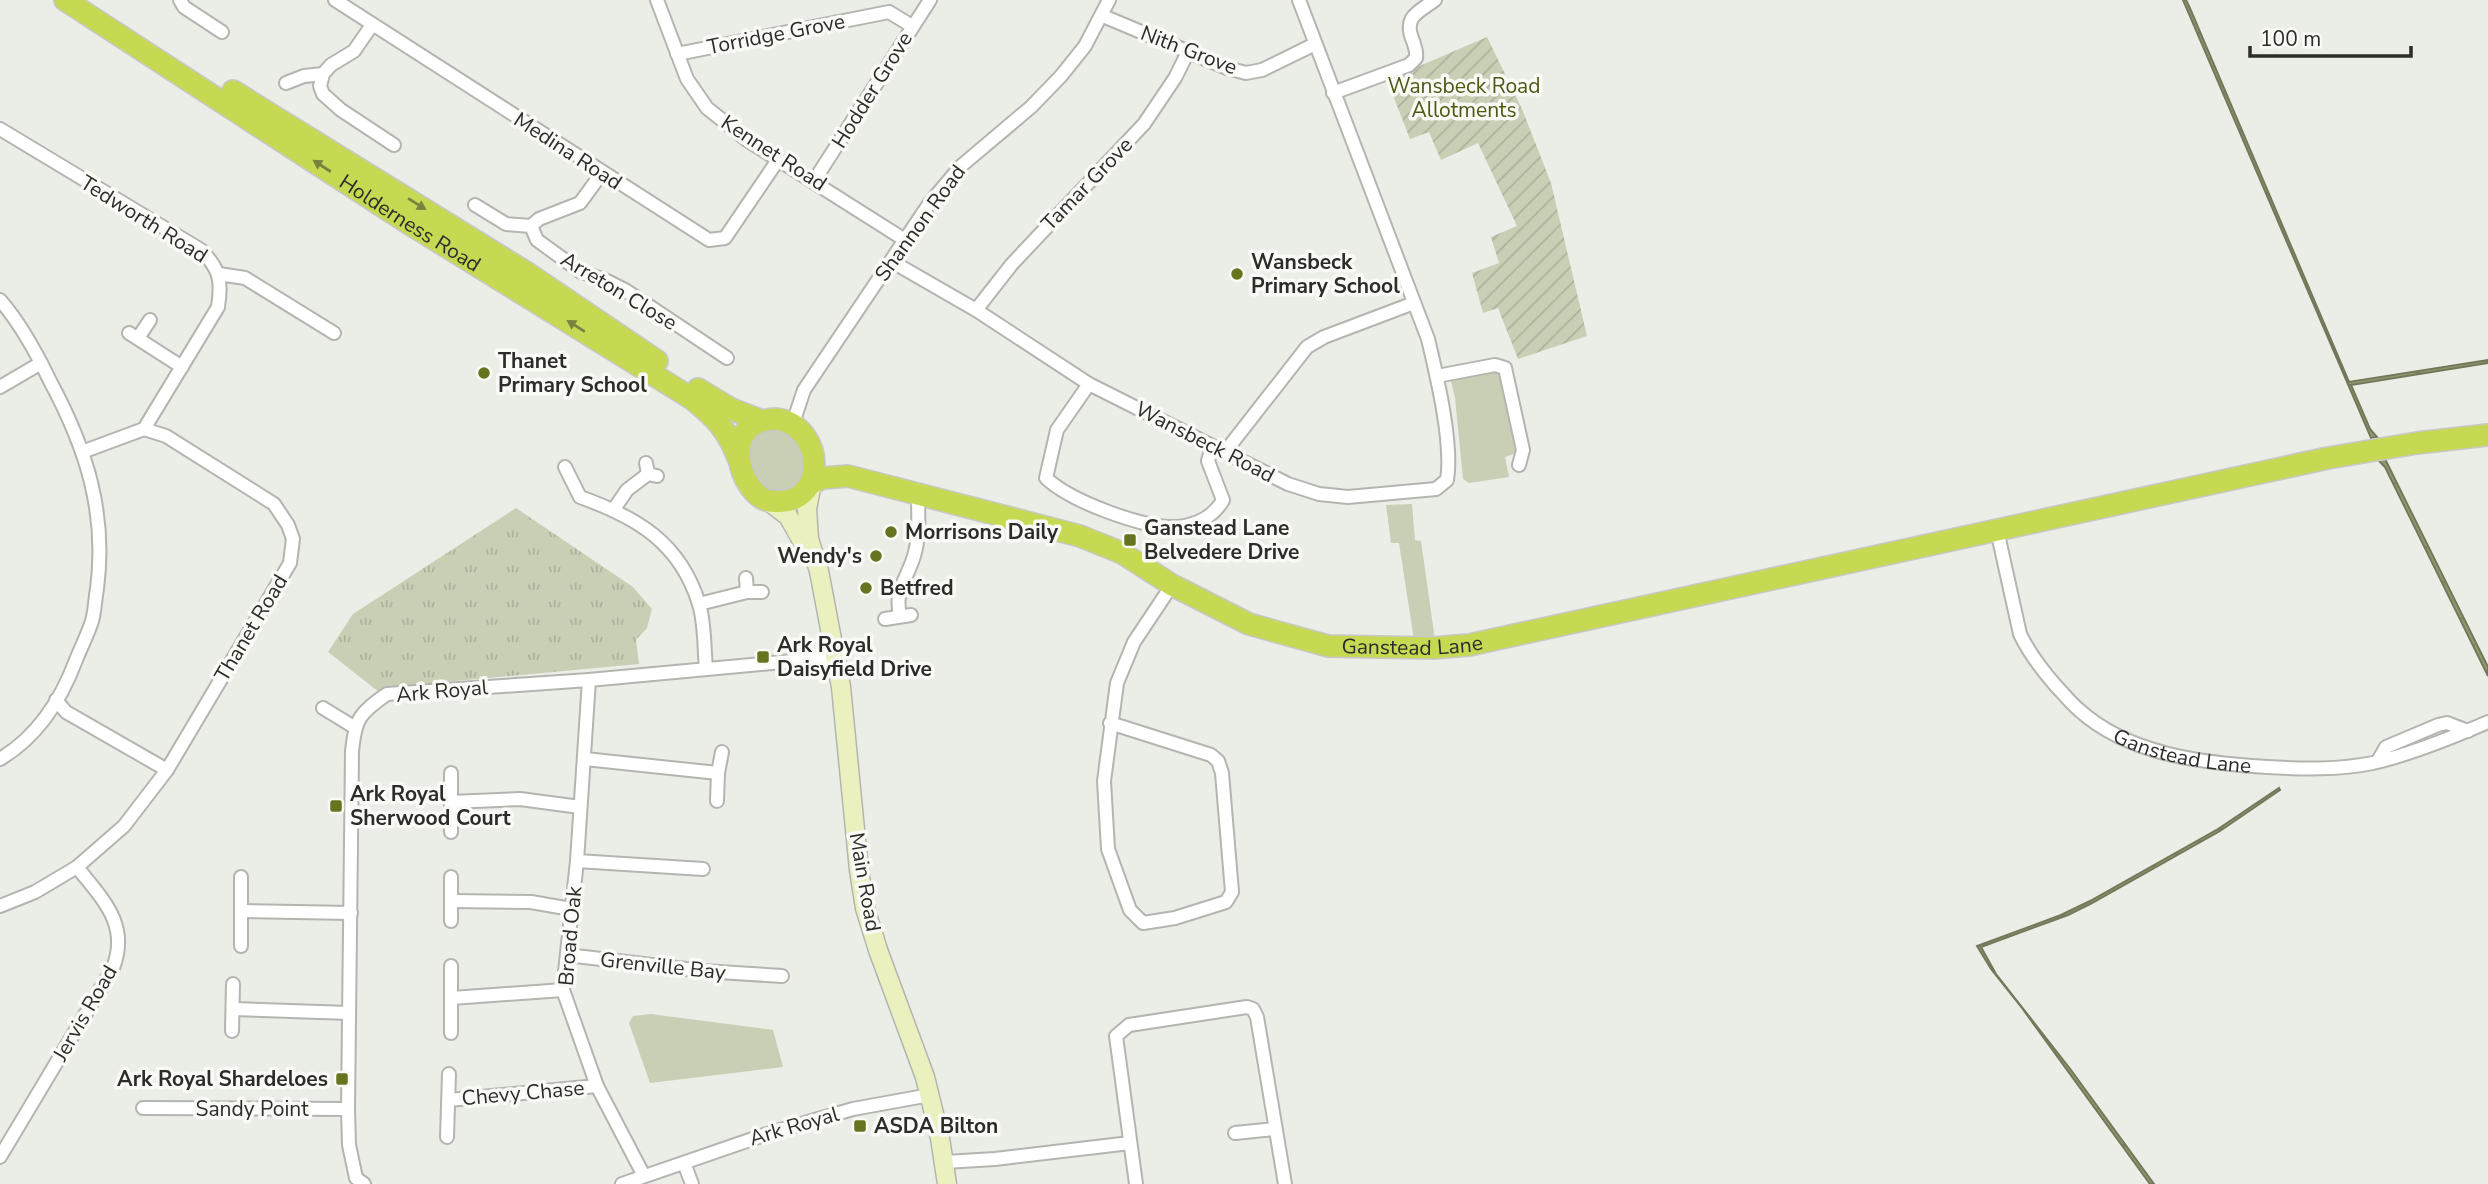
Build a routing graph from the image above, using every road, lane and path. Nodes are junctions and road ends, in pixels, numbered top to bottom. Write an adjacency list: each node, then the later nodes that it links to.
1 (65, 0): 48 (highway, Holderness Road, one-way to 1)
2 (89, 0): 42 (highway, Holderness Road, one-way to 42)
3 (180, 0): 13 (street)
4 (335, 0): 11 (street, Medina Road)
5 (657, 0): 16 (street, Kennet Road)
6 (930, 0): 12 (street, Hodder Grove)
7 (1109, 0): 10 (street, Shannon Road)
8 (1299, 0): 14 (street, Wansbeck Road)
9 (1435, 0): 19 (street)
10 (1102, 16): 15 (street, Nith Grove); 27 (street, Shannon Road)
11 (372, 24): 17 (street); 23 (street, Medina Road)
12 (912, 26): 16 (street, Torridge Grove); 24 (street, Hodder Grove)
13 (222, 32)
14 (1315, 44): 15 (street, Nith Grove); 19 (street, Wansbeck Road)
15 (1188, 52): 32 (street, Tamar Grove)
16 (677, 54): 22 (street, Kennet Road)
17 (323, 74): 18 (street); 21 (street)
18 (286, 83)
19 (1333, 93): 31 (street, Wansbeck Road)
20 (0, 129): 29 (street, Tedworth Road)
21 (388, 145)
22 (778, 160): 23 (street, Medina Road); 24 (street, Kennet Road)
23 (602, 173): 26 (street)
24 (814, 181): 27 (street, Kennet Road)
25 (475, 205): 26 (street)
26 (531, 226): 35 (street, Arreton Close)
27 (905, 240): 28 (street, Shannon Road)
28 (891, 261): 32 (street, Wansbeck Road); 41 (street, Shannon Road)
29 (219, 274): 34 (street); 37 (street, Tedworth Road)
30 (0, 300): 36 (street)
31 (1414, 303): 38 (street, Wansbeck Road); 46 (street)
32 (976, 310): 39 (street, Wansbeck Road)
33 (150, 320): 37 (street)
34 (334, 333)
35 (727, 358)
36 (41, 363): 40 (street); 47 (street)
37 (182, 367): 43 (street, Tedworth Road)
38 (1437, 376): 46 (street, Wansbeck Road); 49 (street)
39 (1089, 384): 46 (street, Wansbeck Road); 46 (street)
40 (0, 387)
41 (800, 398): 42 (street, Shannon Road); 45 (street)
42 (762, 420): 45 (highway); 48 (highway)
43 (144, 429): 47 (street); 76 (street, Thanet Road)
44 (2488, 435): 57 (highway, Ganstead Lane)
45 (805, 439): 52 (highway, Ganstead Lane); 53 (highway)
46 (1219, 450)
47 (82, 452): 68 (street)
48 (739, 460): 55 (highway)
49 (1519, 465)
50 (565, 467): 56 (street)
51 (650, 471): 56 (street)
52 (848, 476): 53 (highway, Ganstead Lane); 54 (highway, Ganstead Lane)
53 (812, 483): 55 (highway); 58 (main road, Main Road)
54 (918, 494): 60 (highway, Ganstead Lane); 64 (street)
55 (768, 501): 58 (main road, Main Road)
56 (614, 509): 63 (street)
57 (1997, 530): 60 (highway, Ganstead Lane); 70 (street, Ganstead Lane)
58 (819, 571): 65 (main road, Main Road)
59 (746, 578): 61 (street)
60 (1172, 585): 71 (street)
61 (747, 592): 62 (street); 63 (street)
62 (762, 592)
63 (699, 604): 66 (street)
64 (885, 619)
65 (836, 657): 66 (street, Ark Royal); 108 (main road, Main Road)
66 (706, 668): 67 (street, Ark Royal)
67 (589, 680): 72 (street, Ark Royal); 75 (street, Broad Oak)
68 (56, 701): 74 (street); 76 (street)
69 (323, 709): 72 (street)
70 (2488, 722)
71 (1110, 723): 71 (street)
72 (354, 727): 92 (street)
73 (723, 752): 78 (street)
74 (0, 759)
75 (585, 759): 78 (street); 81 (street, Broad Oak)
76 (167, 770): 85 (street, Thanet Road)
77 (451, 773): 80 (street)
78 (718, 773): 79 (street)
79 (717, 801)
80 (451, 802): 81 (street); 82 (street)
81 (580, 807): 83 (street, Broad Oak)
82 (451, 832)
83 (577, 861): 84 (street); 90 (street, Broad Oak)
84 (695, 865)
85 (77, 867): 89 (street, Thanet Road); 115 (street, Jervis Road)
86 (241, 877): 91 (street)
87 (451, 877): 88 (street)
88 (452, 901): 90 (street); 93 (street)
89 (0, 906)
90 (571, 909): 95 (street, Broad Oak)
91 (241, 911): 92 (street); 94 (street)
92 (351, 913): 102 (street)
93 (451, 921)
94 (242, 946)
95 (566, 955): 97 (street, Grenville Bay); 99 (street, Broad Oak)
96 (452, 966): 100 (street)
97 (782, 976)
98 (233, 984): 101 (street)
99 (563, 990): 100 (street); 106 (street, Broad Oak)
100 (452, 998): 104 (street)
101 (233, 1009): 102 (street); 103 (street)
102 (349, 1013): 110 (street)
103 (232, 1031)
104 (451, 1033)
105 (449, 1074): 109 (street, Chevy Chase)
106 (597, 1086): 109 (street, Chevy Chase); 118 (street, Broad Oak)
107 (157, 1094): 110 (street, Sandy Point)
108 (930, 1094): 116 (main road, Main Road); 117 (street, Ark Royal)
109 (449, 1100): 113 (street, Chevy Chase)
110 (348, 1109): 119 (street)
111 (1275, 1129): 112 (street); 114 (street); 124 (street)
112 (1230, 1134)
113 (447, 1137)
114 (1130, 1143): 116 (street); 123 (street)
115 (0, 1157)
116 (944, 1162): 122 (main road, Main Road)
117 (684, 1163): 118 (street, Ark Royal); 121 (street)
118 (644, 1176): 120 (street, Ark Royal)
119 (356, 1182)
120 (622, 1184)
121 (692, 1184)
122 (947, 1184)
123 (1136, 1184)
124 (1285, 1184)

